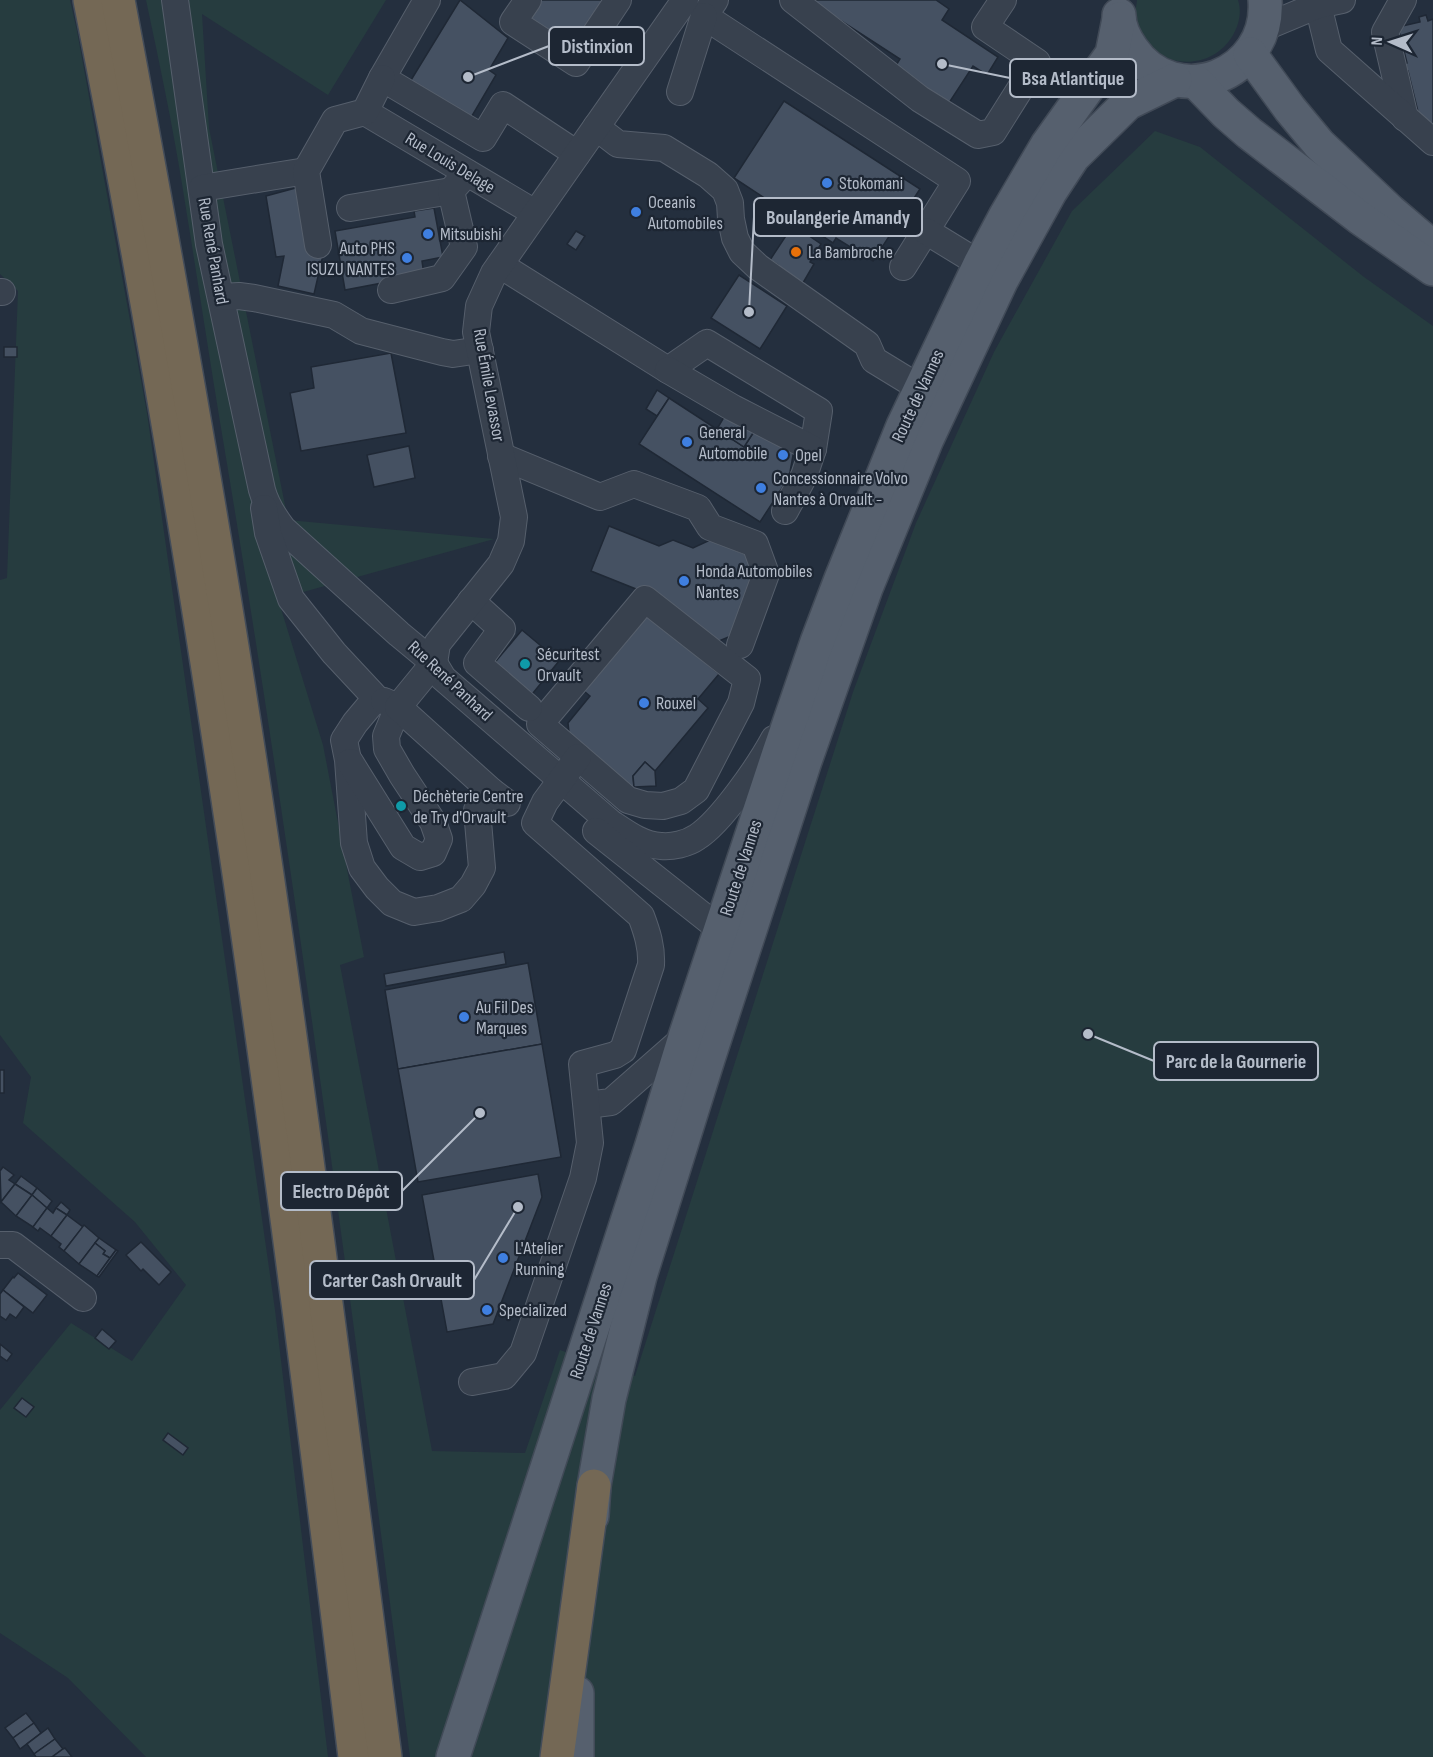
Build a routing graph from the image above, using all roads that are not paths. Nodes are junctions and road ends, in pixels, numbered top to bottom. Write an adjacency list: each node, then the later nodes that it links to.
1 (90, 0): 61 (highway)
2 (118, 0): 62 (highway)
3 (175, 0): 25 (street, Rue René Panhard)
4 (427, 0): 15 (street)
5 (528, 0): 6 (street)
6 (618, 0)
7 (794, 0): 8 (street)
8 (1003, 0)
9 (1402, 0): 19 (street)
10 (683, 2): 13 (street); 20 (street, Rue Émile Levassor)
11 (1318, 2): 14 (street); 19 (street)
12 (1118, 5): 16 (main road); 31 (main road, Route de Vannes)
13 (707, 14): 17 (street); 28 (street)
14 (1259, 27): 16 (main road, Route de Vannes); 30 (main road)
15 (382, 78): 18 (street); 22 (street)
16 (1186, 81): 34 (main road); 60 (main road, Route de Vannes)
17 (680, 92)
18 (365, 112): 23 (street); 24 (street, Rue Louis Delage)
19 (1405, 118): 21 (street)
20 (596, 127): 22 (street, Rue Émile Levassor); 39 (street)
21 (1433, 142)
22 (577, 154): 27 (street, Rue Émile Levassor)
23 (306, 171): 25 (street); 29 (street)
24 (459, 182): 26 (street); 27 (street, Rue Louis Delage); 35 (street)
25 (202, 188): 36 (street, Rue René Panhard)
26 (350, 208)
27 (535, 213): 32 (street, Rue Émile Levassor)
28 (926, 231): 31 (street); 33 (street)
29 (318, 245)
30 (1433, 247)
31 (980, 264): 39 (main road, Route de Vannes)
32 (500, 265): 37 (street, Rue Émile Levassor); 38 (street)
33 (903, 267)
34 (1433, 269)
35 (391, 290)
36 (221, 297): 37 (street); 42 (street, Rue René Panhard)
37 (480, 350): 41 (street, Rue Émile Levassor)
38 (668, 370): 40 (street); 40 (street)
39 (921, 387): 47 (main road, Route de Vannes)
40 (813, 450): 43 (street)
41 (501, 456): 44 (street, Rue Émile Levassor); 45 (street)
42 (265, 499): 46 (street, Rue René Panhard); 48 (street, Rue René Panhard)
43 (784, 511)
44 (471, 601): 46 (street, Rue Émile Levassor); 49 (street)
45 (740, 645)
46 (434, 663): 48 (street, Rue Émile Levassor); 52 (street, Rue René Panhard)
47 (801, 688): 52 (street, Rue René Panhard); 54 (main road, Route de Vannes)
48 (387, 702): 51 (street, Rue Émile Levassor); 51 (street); 53 (street, Rue René Panhard)
49 (529, 708)
50 (578, 757): 50 (street); 52 (street)
51 (348, 760): 53 (street, Rue Émile Levassor)
52 (552, 792): 54 (street, Rue René Panhard); 56 (street)
53 (499, 797)
54 (721, 930): 55 (main road, Route de Vannes)
55 (685, 1037): 56 (street); 63 (main road, Route de Vannes)
56 (587, 1106): 59 (street)
57 (0, 1245): 58 (street)
58 (83, 1298)
59 (472, 1382)
60 (594, 1486): 64 (highway); 65 (main road, Route de Vannes)
61 (355, 1757)
62 (385, 1757)
63 (453, 1757)
64 (557, 1757)
65 (577, 1757)

